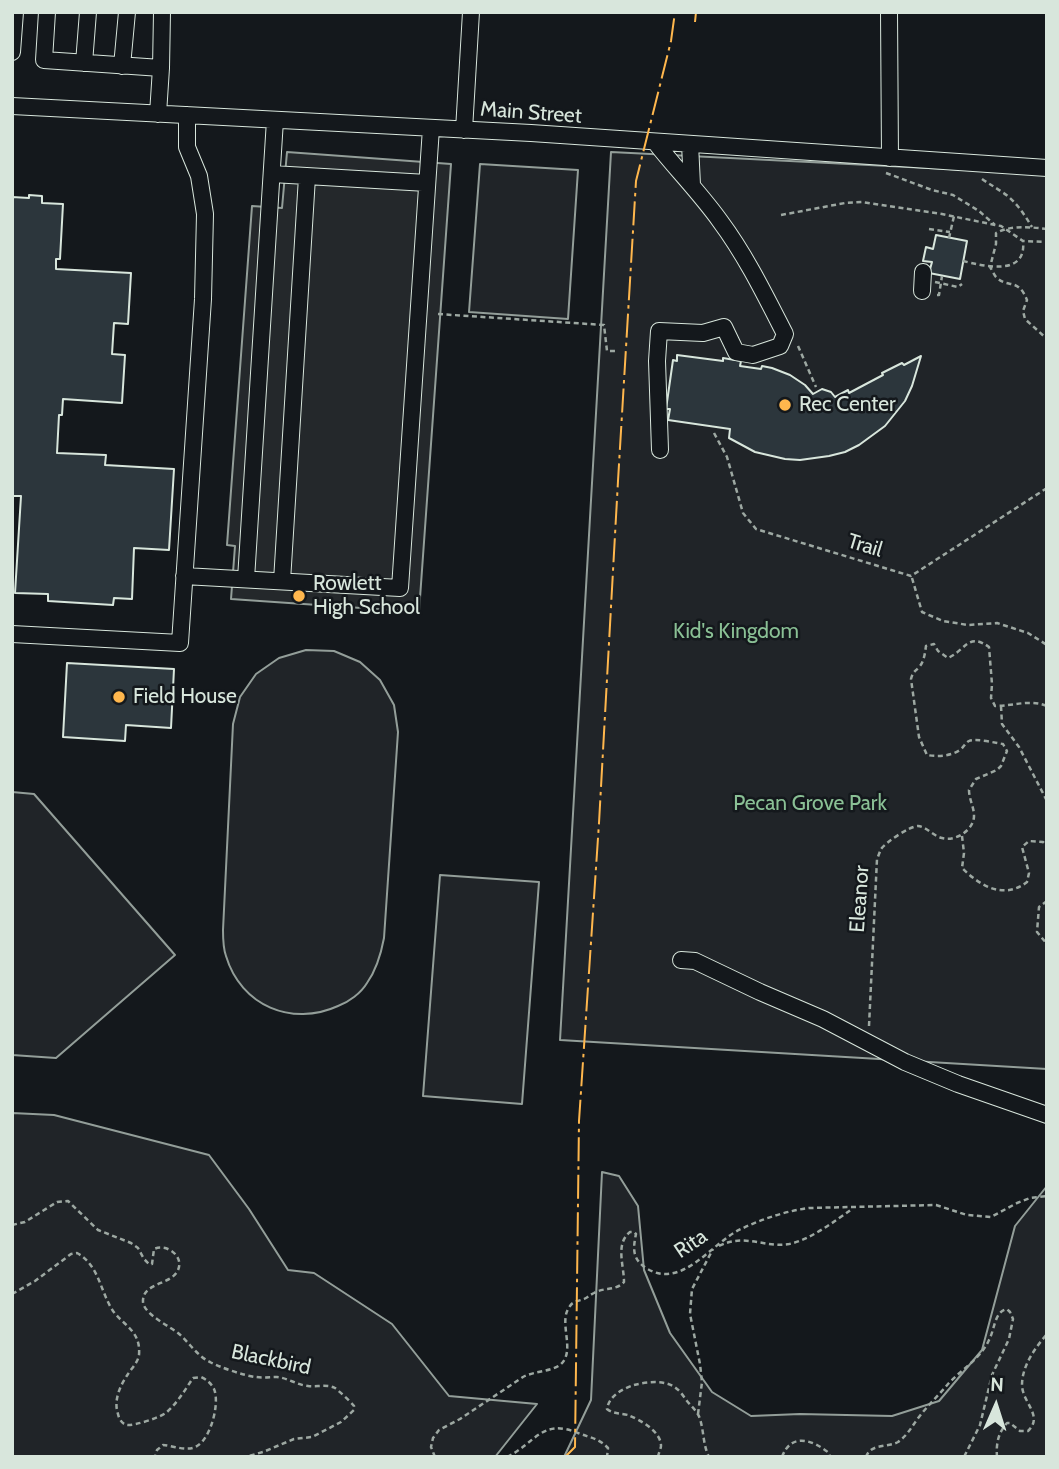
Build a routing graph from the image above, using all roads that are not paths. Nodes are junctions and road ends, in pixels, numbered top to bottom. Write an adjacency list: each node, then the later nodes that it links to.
1 (15, 12): 8 (street)
2 (47, 12): 9 (street)
3 (88, 12): 9 (street)
4 (127, 12): 10 (street)
5 (162, 12): 11 (street)
6 (471, 12): 17 (street)
7 (890, 12): 20 (street)
8 (12, 49)
9 (84, 63): 10 (street)
10 (122, 65): 11 (street)
11 (161, 68): 13 (street)
12 (12, 106): 13 (street, Main Street)
13 (158, 114): 14 (street, Main Street)
14 (187, 115): 15 (street, Main Street); 27 (street)
15 (275, 120): 16 (street, Main Street); 22 (street)
16 (431, 128): 17 (street, Main Street); 24 (street)
17 (464, 130): 18 (street, Main Street)
18 (654, 142): 19 (street, Main Street); 25 (street)
19 (690, 144): 20 (street, Main Street); 25 (street)
20 (890, 158): 21 (street, Main Street)
21 (1047, 168)
22 (272, 174): 23 (street); 28 (street)
23 (307, 177): 24 (street); 29 (street)
24 (427, 183): 29 (street)
25 (692, 185): 26 (street)
26 (660, 450)
27 (184, 576): 28 (street); 30 (street)
28 (246, 579): 29 (street)
29 (282, 581)
30 (12, 634)
31 (681, 960): 32 (street)
32 (1047, 1115)

